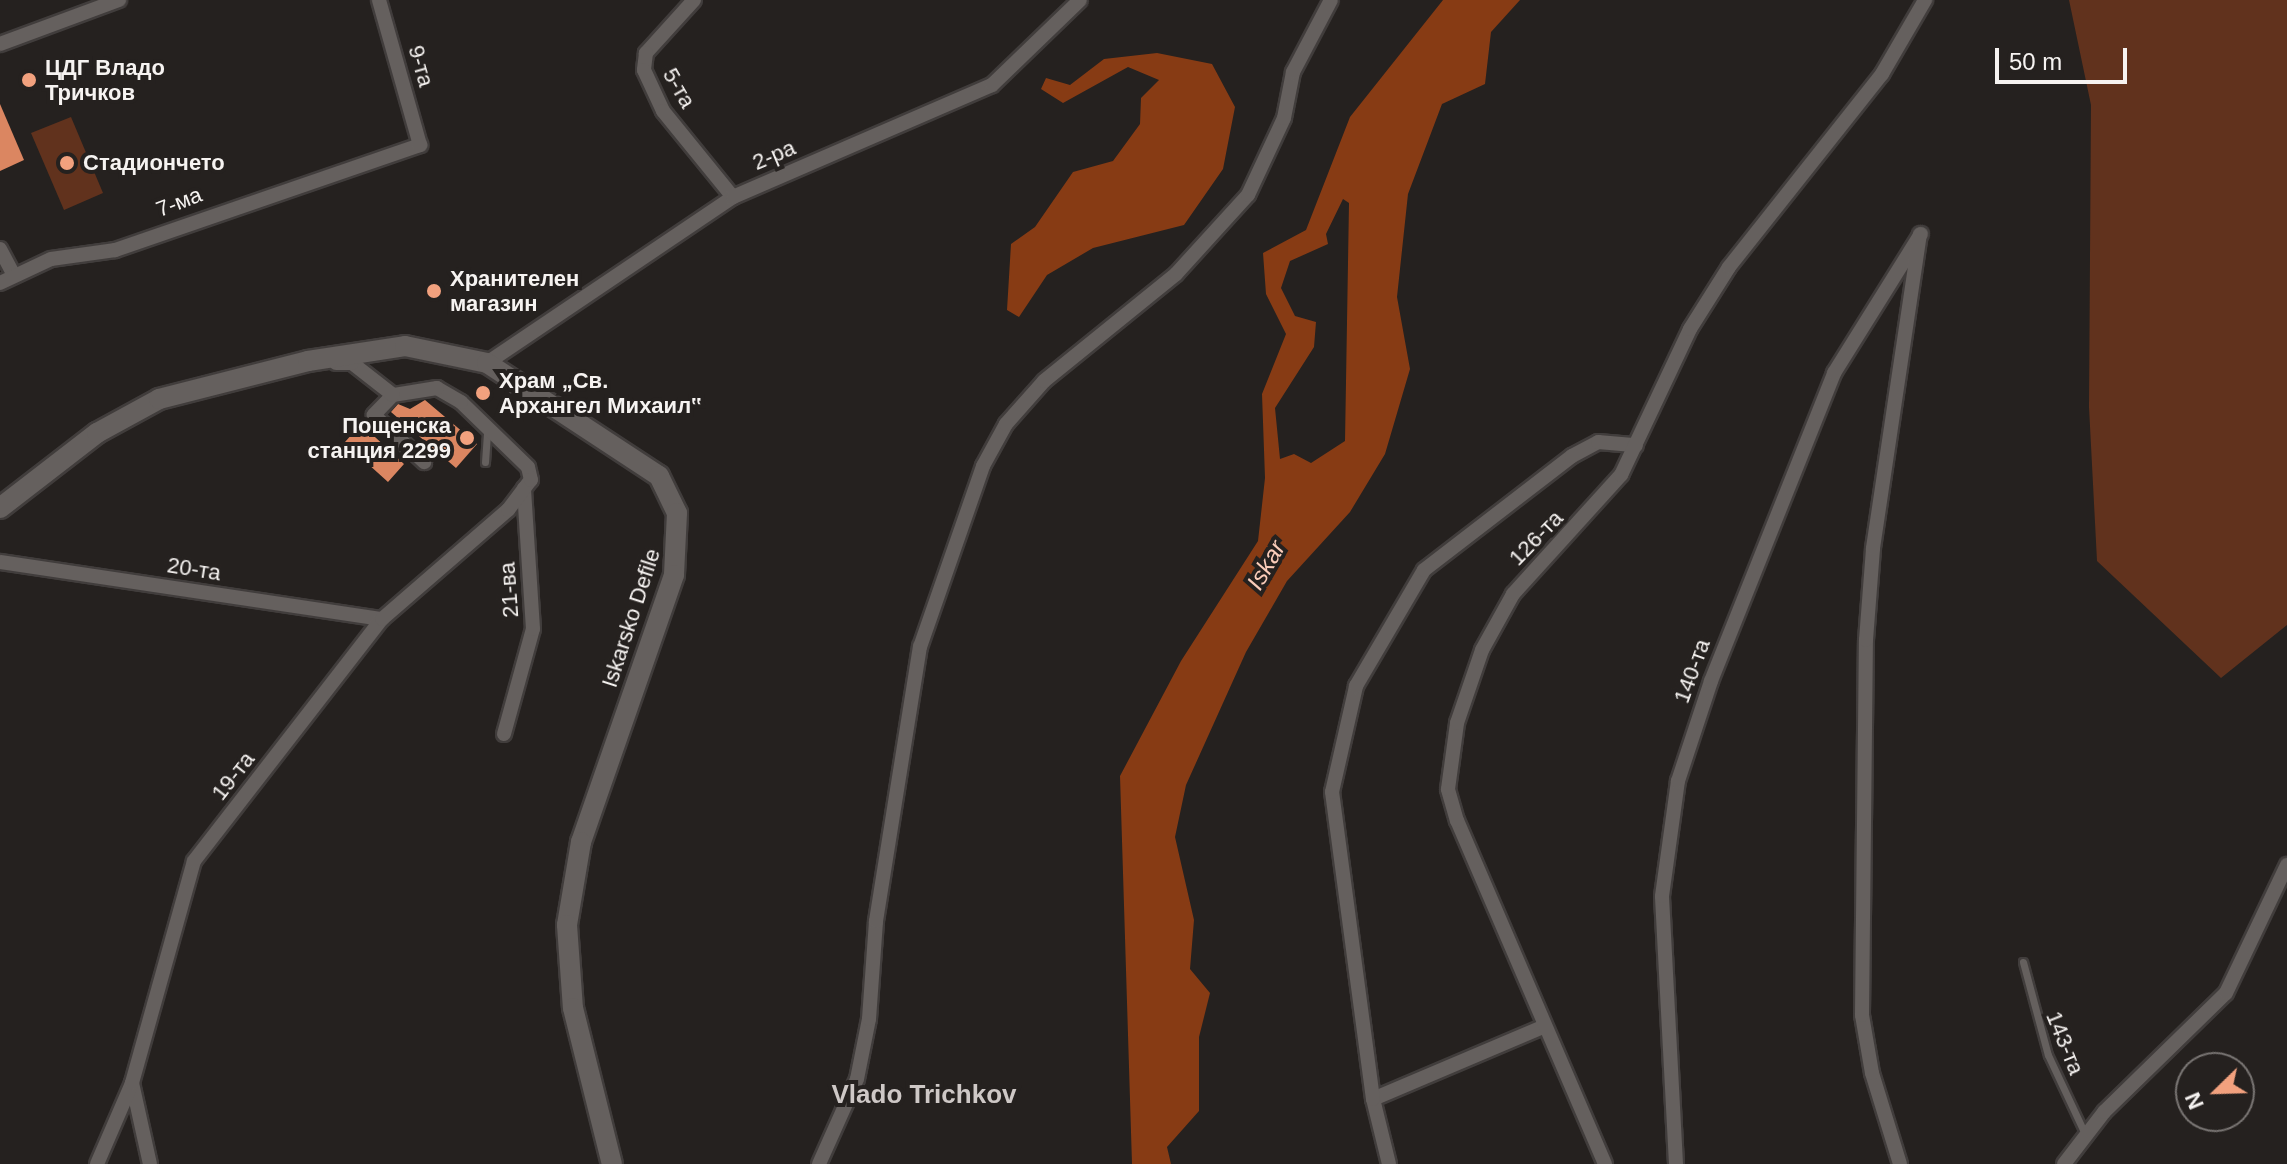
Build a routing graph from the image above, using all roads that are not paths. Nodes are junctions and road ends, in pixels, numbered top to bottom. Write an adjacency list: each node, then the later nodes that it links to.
1 (119, 0): 7 (street)
2 (379, 0): 8 (street, 9-та)
3 (694, 0): 9 (street, 5-та)
4 (1080, 0): 9 (street, 2-ра)
5 (1331, 0): 33 (street)
6 (1925, 0): 16 (street, 126-та)
7 (0, 44)
8 (420, 145): 11 (street, 7-ма)
9 (733, 197): 13 (street, 2-ра)
10 (0, 249): 11 (street)
11 (6, 278)
12 (308, 361): 13 (main road, Iskarsko Defile); 14 (street); 20 (main road, Iskarsko Defile)
13 (487, 363): 32 (main road, Iskarsko Defile)
14 (393, 395): 15 (street); 17 (street)
15 (487, 428): 18 (lane); 19 (street, 21-ва)
16 (1636, 445): 26 (street, 126-та); 28 (street)
17 (424, 462)
18 (485, 462)
19 (524, 488): 22 (street, 19-та); 23 (street, 21-ва)
20 (0, 508)
21 (0, 562): 22 (street, 20-та)
22 (382, 619): 27 (street, 19-та)
23 (504, 734)
24 (2287, 865): 29 (street)
25 (2023, 962): 29 (lane, 143-та)
26 (1543, 1027): 28 (street); 35 (street, 126-та)
27 (132, 1083): 30 (street, 19-та); 31 (street)
28 (1373, 1099): 34 (street)
29 (2085, 1134): 38 (street)
30 (97, 1164)
31 (150, 1164)
32 (612, 1164)
33 (819, 1164)
34 (1389, 1164)
35 (1605, 1164)
36 (1676, 1164): 37 (street, 140-та)
37 (1900, 1164)
38 (2064, 1164)

